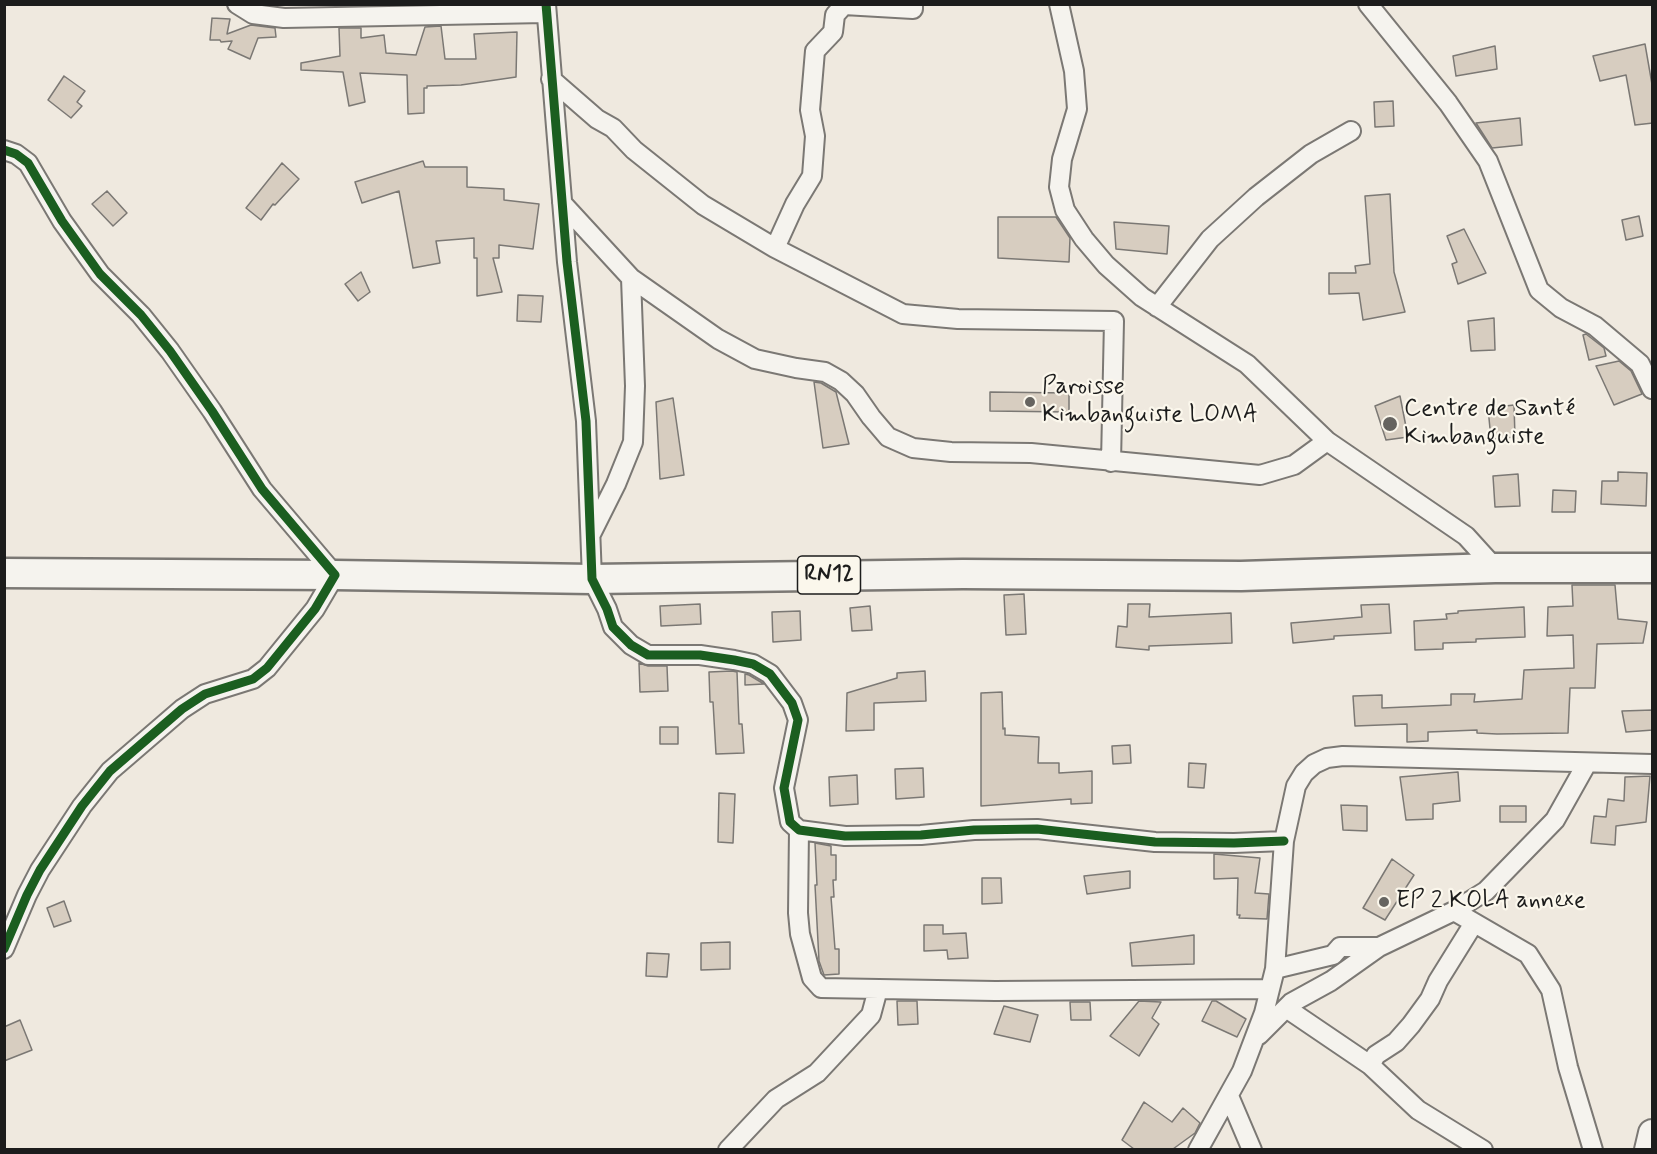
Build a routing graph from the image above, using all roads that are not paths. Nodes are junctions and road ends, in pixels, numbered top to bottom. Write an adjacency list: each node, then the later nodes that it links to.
1 (237, 4): 5 (street)
2 (913, 4): 10 (street)
3 (1059, 4): 12 (street)
4 (1368, 4): 13 (street)
5 (545, 9): 6 (street)
6 (552, 79): 9 (street); 10 (street)
7 (1351, 131): 12 (street)
8 (4, 150): 20 (street)
9 (562, 203): 11 (street); 16 (street)
10 (775, 248): 15 (street)
11 (631, 278): 15 (street); 16 (street)
12 (1157, 307): 14 (street)
13 (1653, 389)
14 (1327, 441): 15 (street); 17 (street)
15 (1112, 462)
16 (591, 536): 21 (street)
17 (1495, 568): 18 (main road, RN12); 21 (main road, RN12)
18 (1653, 568)
19 (4, 573): 20 (main road, RN12)
20 (335, 575): 21 (main road, RN12); 29 (street)
21 (592, 579): 24 (street)
22 (1587, 763): 23 (street); 25 (street); 26 (street)
23 (1653, 764)
24 (799, 830): 25 (street); 31 (street)
25 (1284, 841): 30 (street)
26 (1454, 911): 27 (street); 28 (street)
27 (1474, 923): 35 (street); 42 (street)
28 (1378, 947): 30 (street); 33 (street)
29 (4, 949)
30 (1275, 969): 32 (street)
31 (878, 989): 32 (street); 38 (street)
32 (1270, 989): 34 (street)
33 (1286, 1008): 34 (street); 35 (street)
34 (1254, 1040): 36 (street)
35 (1370, 1065): 41 (street)
36 (1229, 1096): 39 (street); 40 (street)
37 (1653, 1133): 43 (street)
38 (728, 1149)
39 (1198, 1149)
40 (1252, 1149)
41 (1483, 1149)
42 (1593, 1149)
43 (1648, 1149)

